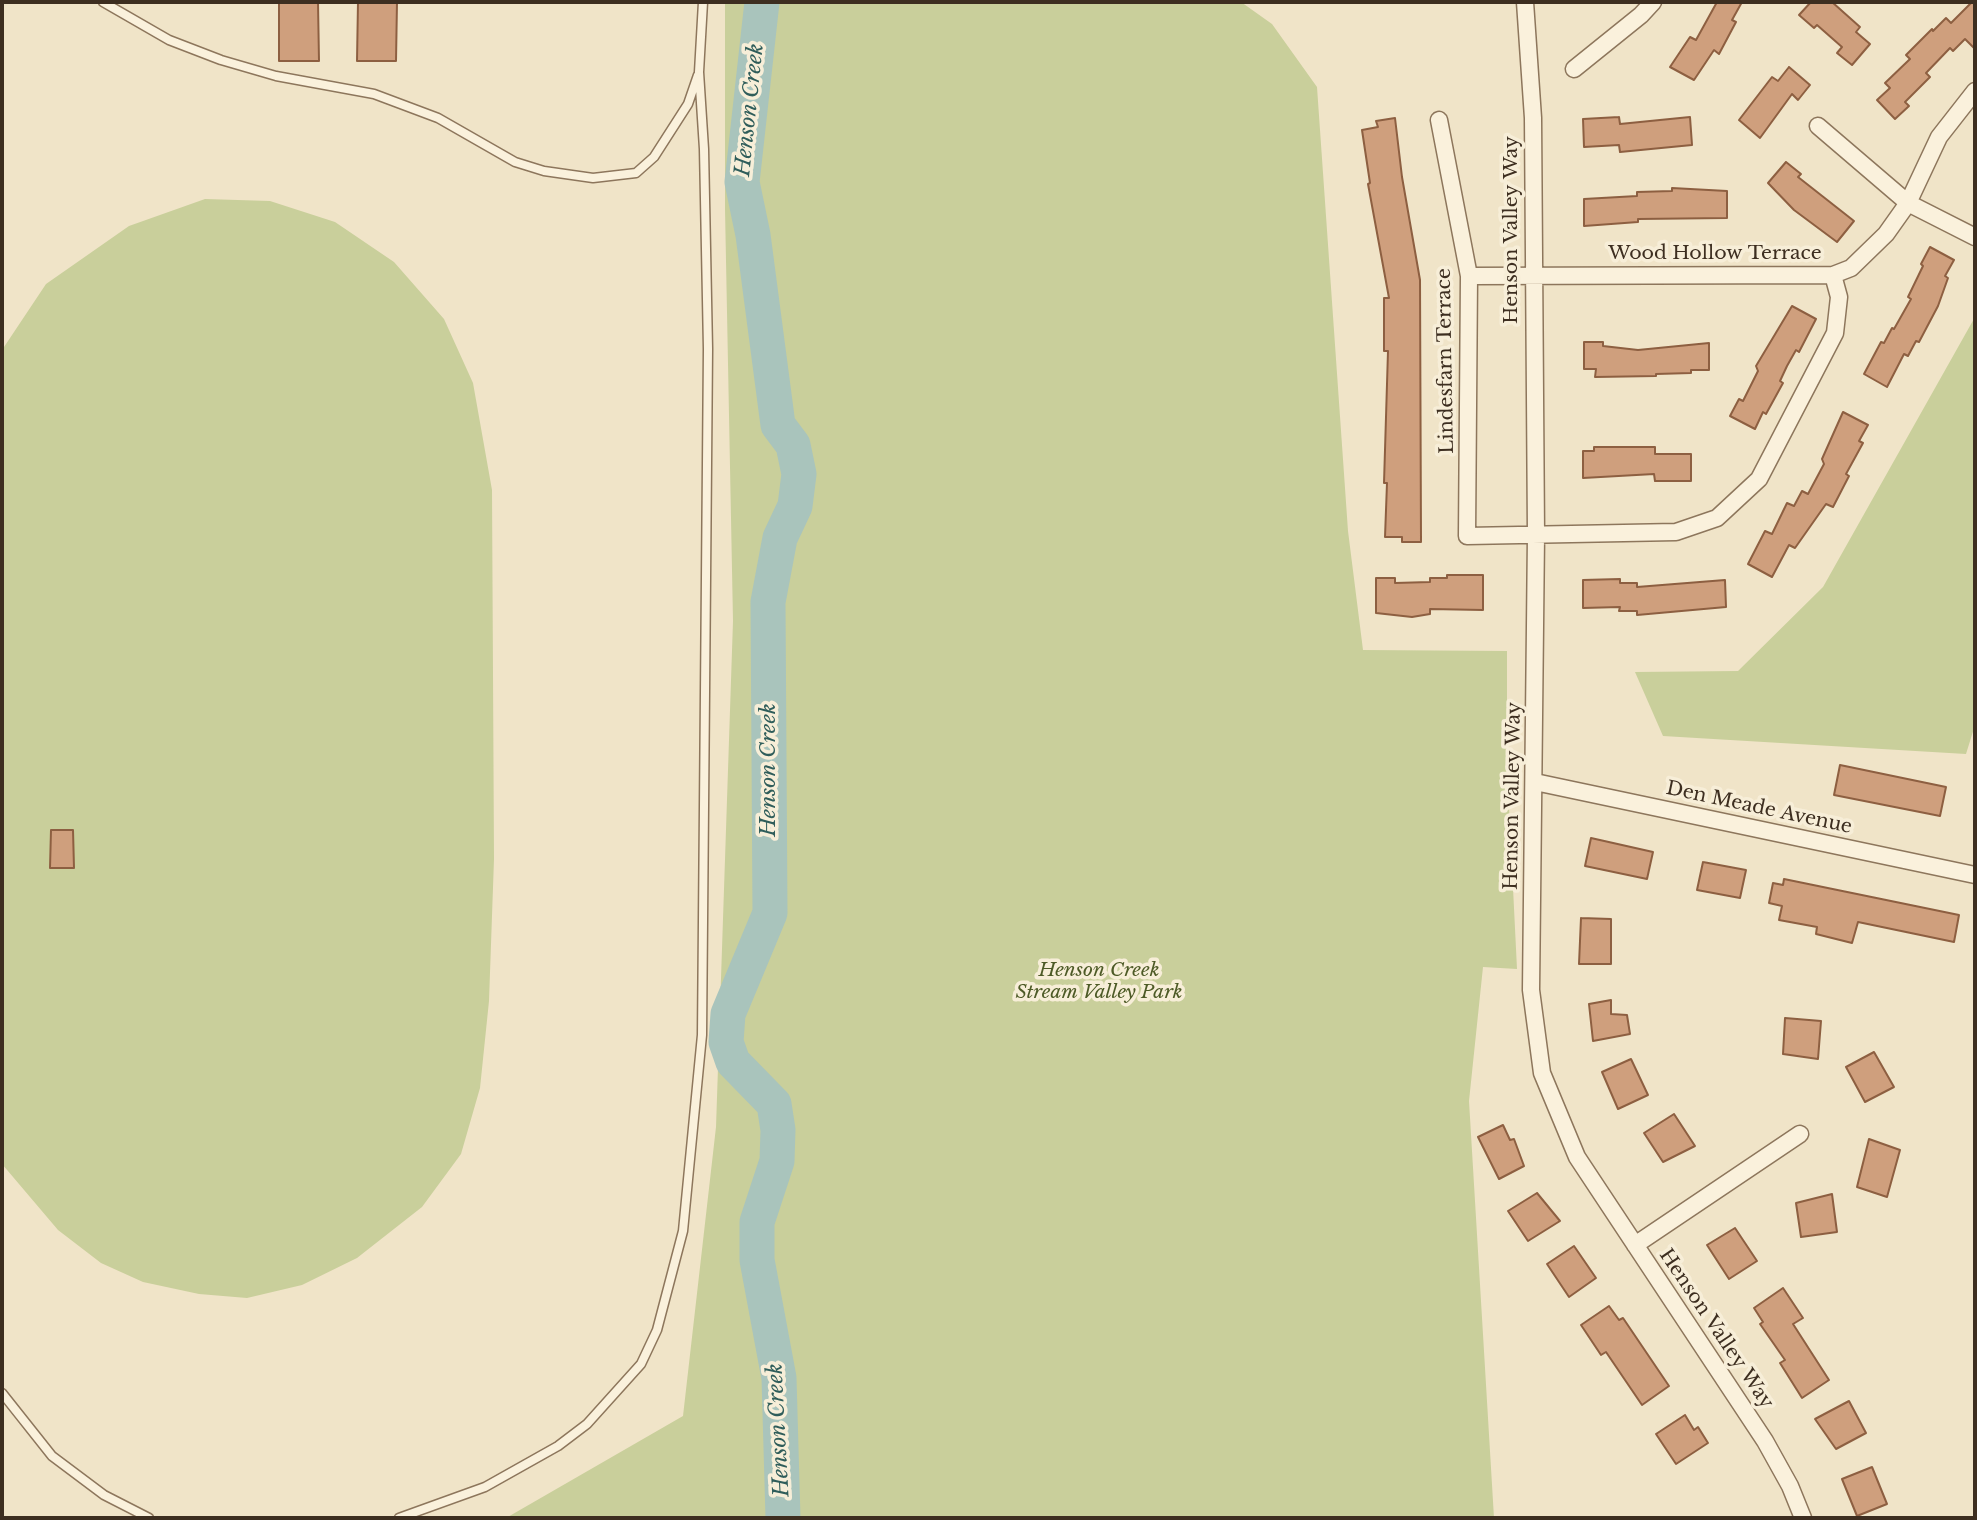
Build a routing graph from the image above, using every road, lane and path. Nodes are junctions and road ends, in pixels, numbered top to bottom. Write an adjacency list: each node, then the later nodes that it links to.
1 (103, 2): 6 (lane)
2 (703, 2): 6 (lane)
3 (1525, 2): 12 (street, Henson Valley Way)
4 (1653, 2): 5 (street)
5 (1574, 69)
6 (699, 72): 22 (lane)
7 (1975, 90): 10 (street, Wood Hollow Terrace)
8 (1439, 120): 14 (street, Lindesfarn Terrace)
9 (1818, 126): 10 (street)
10 (1908, 203): 11 (street); 13 (street, Wood Hollow Terrace)
11 (1975, 237)
12 (1533, 274): 13 (street, Wood Hollow Terrace); 14 (street, Wood Hollow Terrace); 15 (street, Henson Valley Way)
13 (1833, 275): 15 (street)
14 (1469, 276): 15 (street, Lindesfarn Terrace)
15 (1536, 535): 16 (street, Henson Valley Way)
16 (1535, 782): 17 (street, Den Meade Avenue); 19 (street, Henson Valley Way)
17 (1975, 875)
18 (1800, 1134): 19 (street)
19 (1635, 1245): 23 (street, Henson Valley Way)
20 (2, 1393): 21 (lane)
21 (149, 1518)
22 (399, 1518)
23 (1803, 1518)

